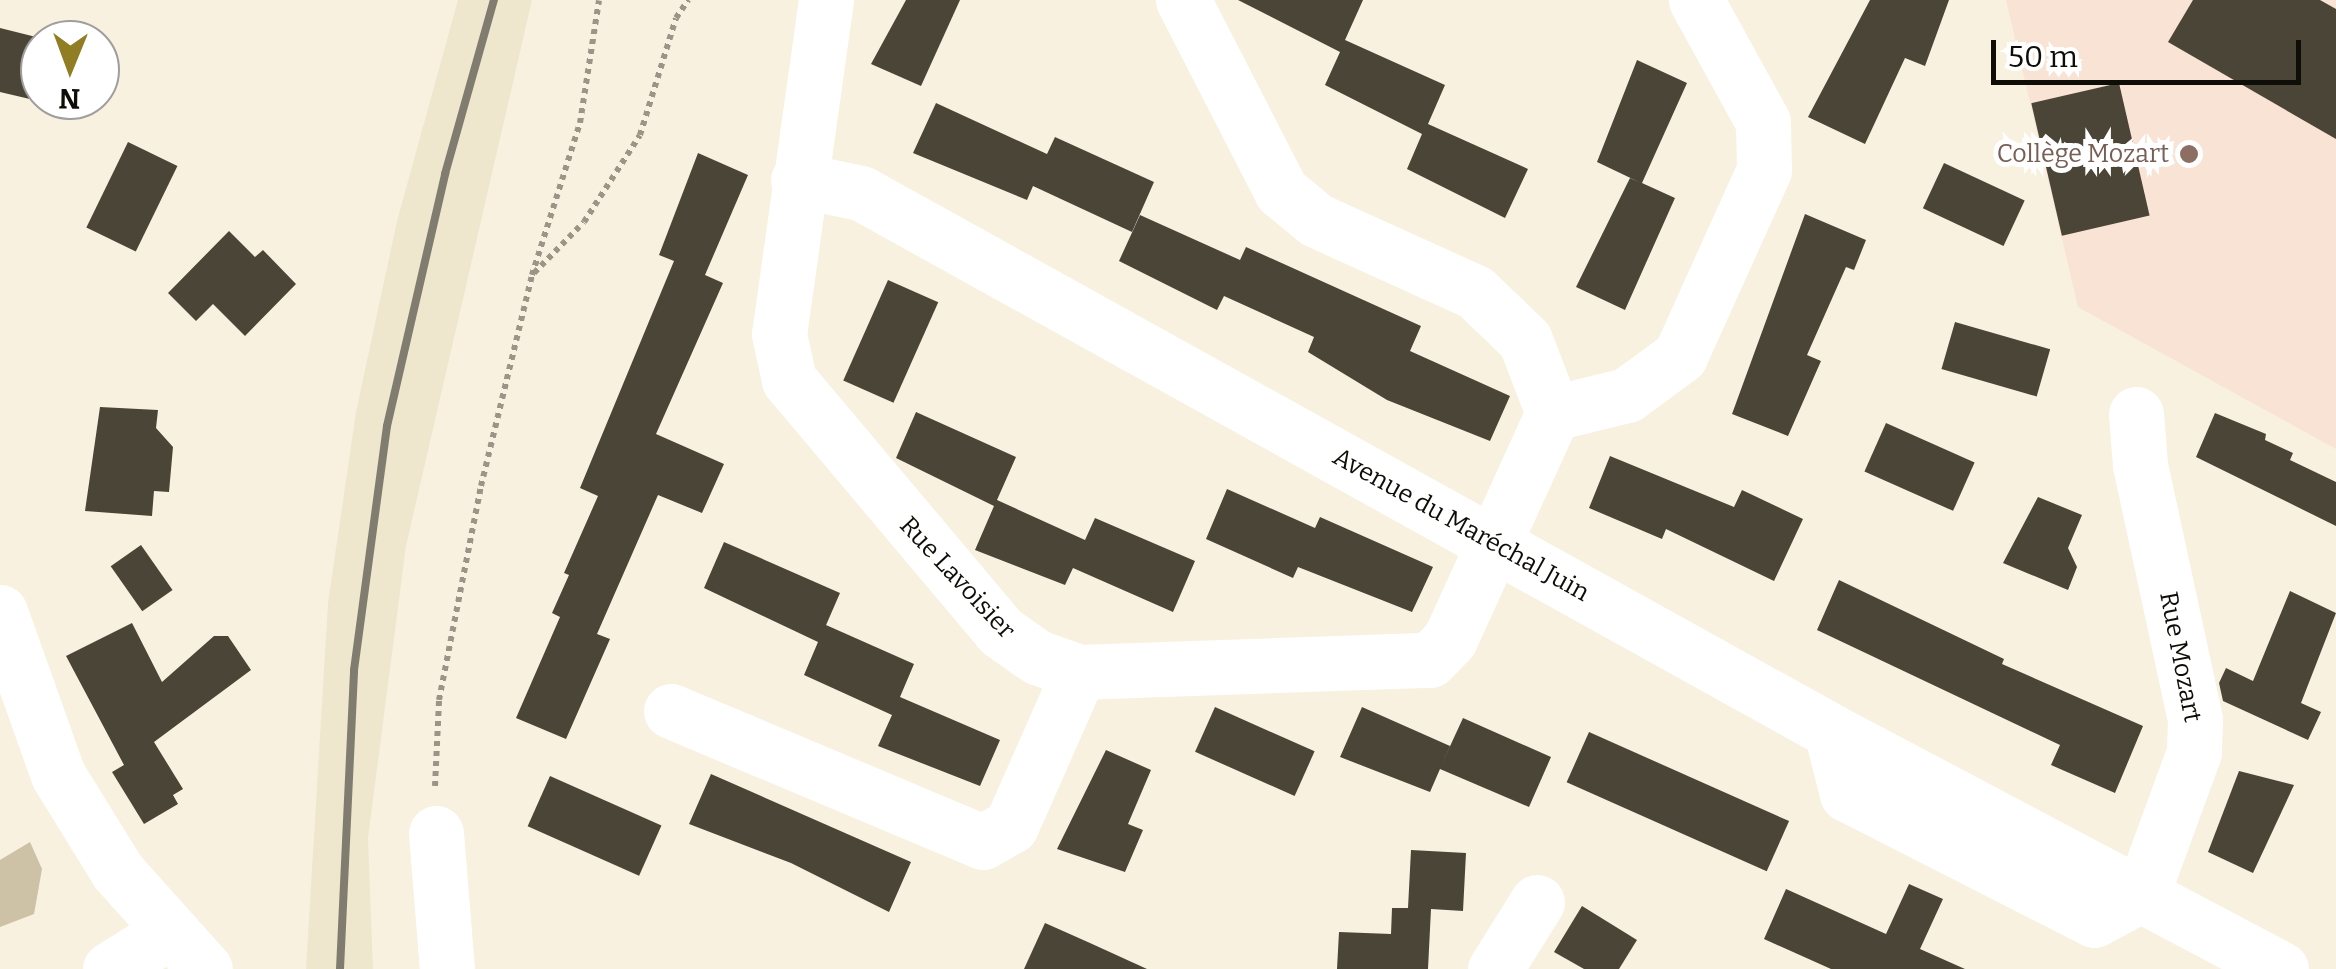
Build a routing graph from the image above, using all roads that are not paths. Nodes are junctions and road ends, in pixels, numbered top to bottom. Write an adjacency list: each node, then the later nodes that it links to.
1 (826, 0): 4 (street)
2 (1183, 0): 5 (street)
3 (1696, 0): 5 (street)
4 (798, 180): 7 (street, Avenue du Maréchal Juin); 9 (street, Rue Lavoisier)
5 (1553, 414): 7 (street)
6 (2136, 414): 12 (street, Rue Mozart)
7 (1494, 543): 9 (street, Rue Lavoisier); 12 (street, Avenue du Maréchal Juin)
8 (0, 612): 14 (street)
9 (1078, 672): 10 (street)
10 (671, 712)
11 (436, 832): 16 (street)
12 (2142, 894): 18 (street, Avenue du Maréchal Juin)
13 (1537, 902): 17 (street)
14 (187, 951): 15 (street)
15 (110, 969)
16 (448, 969)
17 (1495, 969)
18 (2280, 969)

